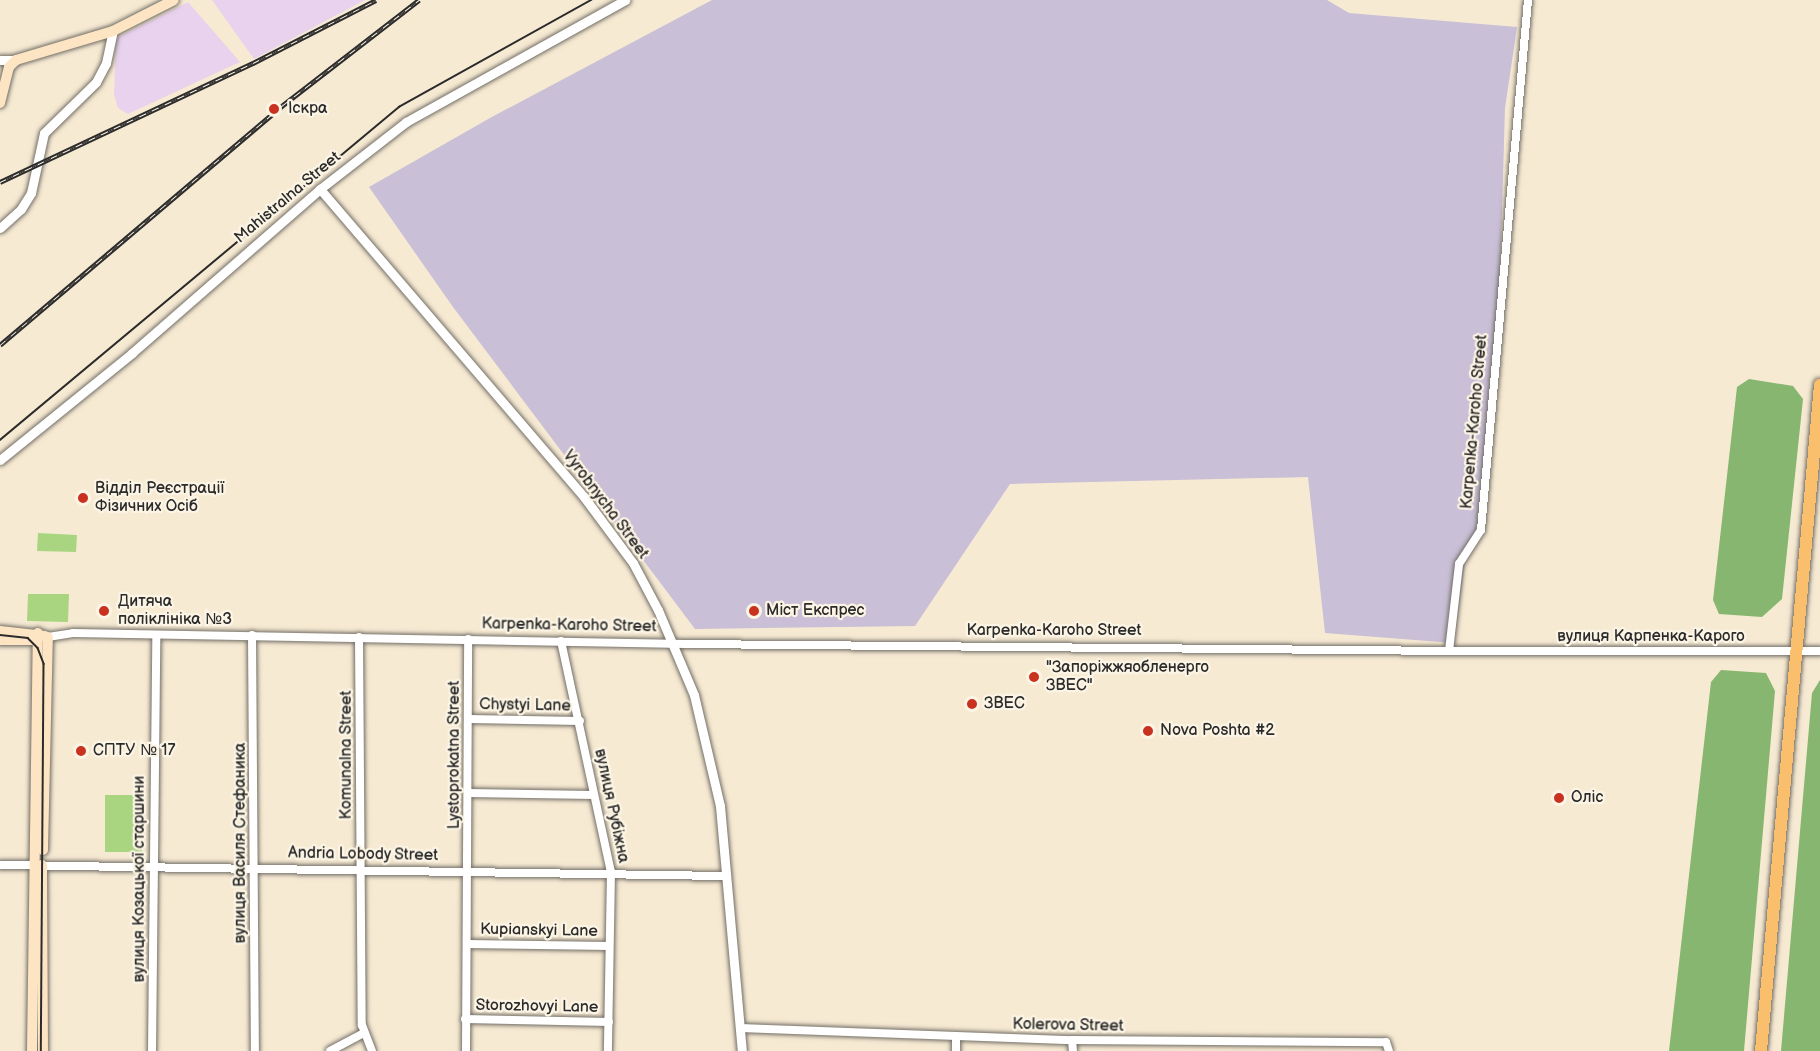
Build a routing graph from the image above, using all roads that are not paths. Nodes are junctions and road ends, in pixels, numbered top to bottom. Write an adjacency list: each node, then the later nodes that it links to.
1 (174, 0): 4 (main road)
2 (625, 0): 8 (street, Mahistralna Street)
3 (1528, 0): 21 (street, Karpenka-Karoho Street)
4 (113, 31): 6 (main road); 9 (street)
5 (0, 60): 6 (street)
6 (16, 60): 7 (main road)
7 (0, 103)
8 (320, 189): 11 (street, Mahistralna Street); 20 (street, Vyrobnycha Street)
9 (0, 228)
10 (1820, 386): 22 (highway)
11 (0, 460)
12 (0, 631): 15 (main road, Karpenka-Karoho Street)
13 (156, 635): 14 (street, Karpenka-Karoho Street); 15 (street, Karpenka-Karoho Street); 30 (street, вулиця Козацької старшини)
14 (252, 635): 16 (street, Karpenka-Karoho Street); 31 (street, вулиця Василя Стефаника)
15 (41, 636): 18 (main road); 29 (main road)
16 (359, 637): 17 (street, Karpenka-Karoho Street); 32 (street, Komunalna Street)
17 (468, 639): 19 (street, Karpenka-Karoho Street); 24 (street, Lystoprokatna Street)
18 (0, 640)
19 (561, 641): 20 (street, Karpenka-Karoho Street); 25 (street, вулиця Рубіжна)
20 (673, 642): 21 (street, Karpenka-Karoho Street); 35 (street, Vyrobnycha Street)
21 (1449, 651): 22 (street, вулиця Карпенка-Карого)
22 (1794, 651): 23 (street, вулиця Карпенка-Карого); 56 (highway)
23 (1820, 651)
24 (469, 719): 25 (street, Chystyi Lane); 26 (street, Lystoprokatna Street)
25 (580, 721): 27 (street, вулиця Рубіжна)
26 (468, 793): 27 (street); 33 (street, Lystoprokatna Street)
27 (594, 795): 34 (street, вулиця Рубіжна)
28 (0, 865): 29 (street, Andria Lobody Street)
29 (39, 866): 30 (street, Andria Lobody Street); 44 (main road); 45 (main road)
30 (153, 866): 31 (street, Andria Lobody Street); 46 (street, вулиця Козацької старшини)
31 (256, 867): 32 (street, Andria Lobody Street); 47 (street, вулиця Василя Стефаника)
32 (361, 869): 33 (street, Andria Lobody Street); 41 (street, Komunalna Street)
33 (468, 870): 34 (street, Andria Lobody Street); 36 (street, Lystoprokatna Street)
34 (611, 872): 35 (street, Andria Lobody Street); 37 (street, вулиця Рубіжна)
35 (726, 876): 40 (street, Vyrobnycha Street)
36 (467, 944): 37 (street, Kupianskyi Lane); 38 (street, Lystoprokatna Street)
37 (609, 946): 39 (street, вулиця Рубіжна)
38 (465, 1019): 39 (street, Storozhovyi Lane); 50 (street, Lystoprokatna Street)
39 (609, 1022): 51 (street, вулиця Рубіжна)
40 (740, 1028): 42 (street, Kolerova Street); 52 (street, Vyrobnycha Street)
41 (364, 1033): 48 (street); 49 (street, Komunalna Street)
42 (956, 1037): 43 (street, Kolerova Street); 53 (street)
43 (1072, 1040): 54 (street); 55 (street, Kolerova Street)
44 (32, 1051)
45 (43, 1051)
46 (152, 1051)
47 (255, 1051)
48 (330, 1051)
49 (372, 1051)
50 (466, 1051)
51 (608, 1051)
52 (741, 1051)
53 (956, 1051)
54 (1073, 1051)
55 (1389, 1051)
56 (1761, 1051)

